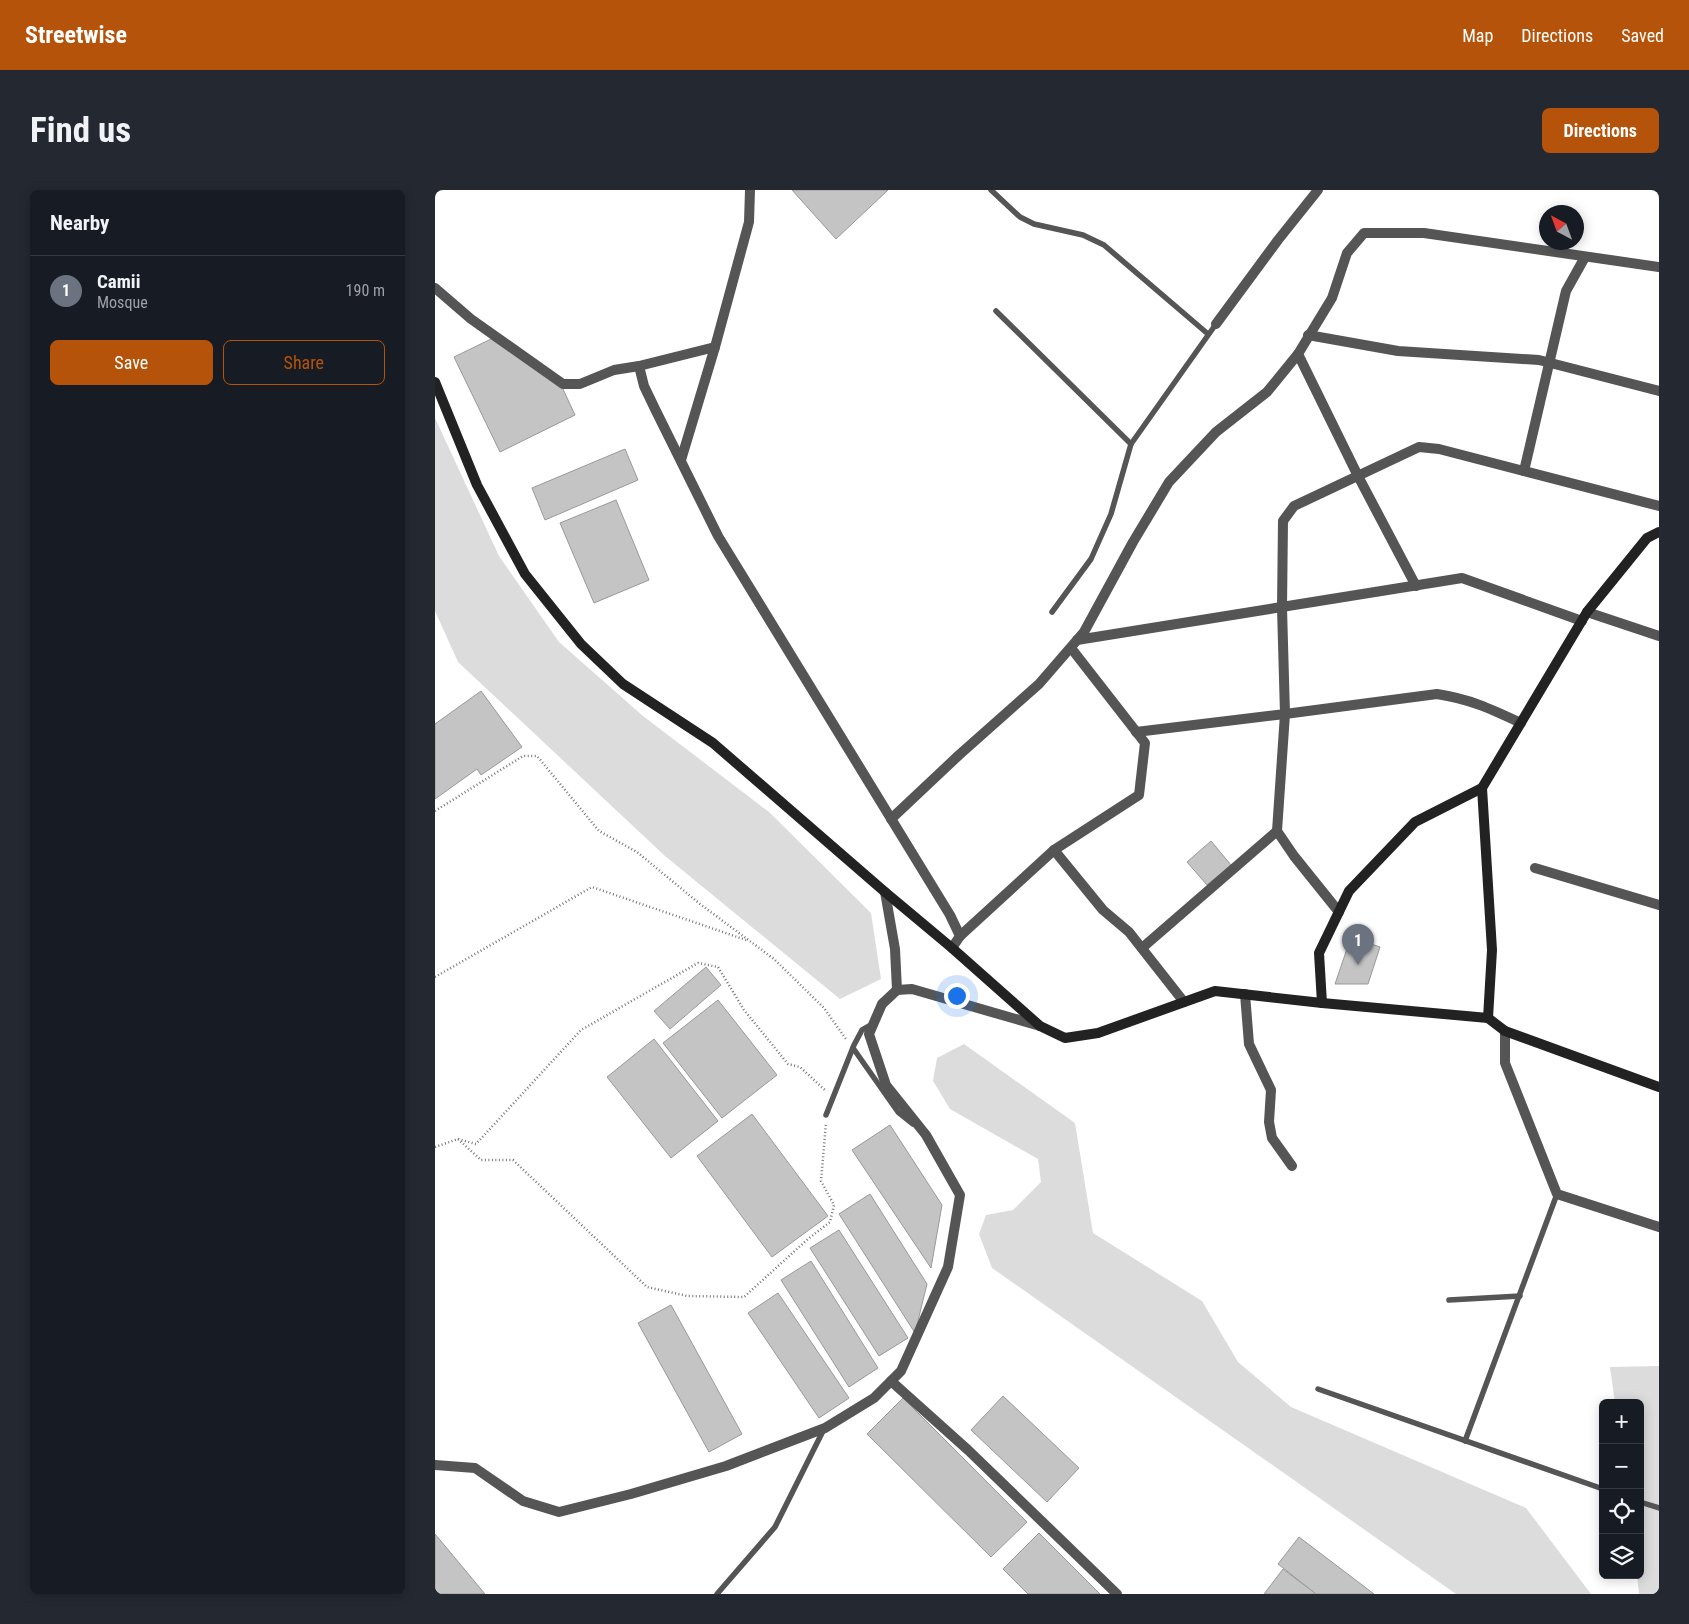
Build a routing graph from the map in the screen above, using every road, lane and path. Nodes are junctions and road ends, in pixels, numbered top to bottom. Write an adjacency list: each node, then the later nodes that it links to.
1 (750, 190): 11 (street)
2 (991, 190): 9 (lane)
3 (1318, 190): 8 (street)
4 (1585, 256): 5 (street); 10 (street); 13 (street)
5 (1659, 267)
6 (435, 288): 14 (street)
7 (996, 311): 17 (lane)
8 (1215, 324): 9 (lane)
9 (1208, 334): 17 (lane)
10 (1309, 335): 12 (street); 13 (street)
11 (715, 347): 14 (street); 18 (street)
12 (1298, 354): 20 (street); 29 (street)
13 (1549, 362): 16 (street); 19 (street)
14 (639, 366): 18 (street)
15 (435, 382): 39 (street)
16 (1659, 391)
17 (1131, 444): 25 (lane)
18 (681, 460): 35 (street)
19 (1524, 471): 20 (street); 21 (street)
20 (1358, 476): 23 (street); 24 (street)
21 (1659, 506)
22 (1659, 532): 26 (street)
23 (1416, 586): 24 (street); 27 (street)
24 (1282, 608): 29 (street); 30 (street)
25 (1052, 612)
26 (1587, 612): 27 (street); 28 (street)
27 (1581, 621): 31 (street)
28 (1659, 636)
29 (1074, 644): 32 (street); 35 (street)
30 (1285, 714): 31 (street); 32 (street); 36 (street)
31 (1521, 723): 33 (street)
32 (1136, 732): 37 (street)
33 (1482, 788): 41 (street); 51 (street)
34 (435, 811): 43 (path)
35 (891, 819): 42 (street)
36 (1277, 831): 41 (street); 45 (street)
37 (1054, 850): 42 (street); 45 (street)
38 (1535, 868): 40 (street)
39 (885, 892): 44 (street); 47 (street)
40 (1659, 906)
41 (1339, 912): 50 (street)
42 (960, 936): 44 (street)
43 (750, 941): 46 (path); 55 (path)
44 (952, 948): 53 (street)
45 (1142, 948): 49 (street)
46 (435, 977)
47 (897, 990): 52 (street); 53 (street)
48 (1245, 994): 49 (street); 50 (street); 62 (street)
49 (1184, 1002): 53 (street)
50 (1322, 1003): 51 (street)
51 (1488, 1018): 54 (street)
52 (874, 1023): 55 (lane); 59 (street)
53 (1040, 1026)
54 (1505, 1031): 56 (street); 63 (street)
55 (853, 1048): 57 (lane); 59 (lane)
56 (1659, 1087)
57 (833, 1098): 58 (lane); 60 (path)
58 (826, 1115): 60 (path)
59 (926, 1135): 67 (street)
60 (458, 1139): 61 (path)
61 (435, 1147)
62 (1292, 1166)
63 (1557, 1194): 64 (street); 65 (lane)
64 (1659, 1227)
65 (1519, 1296): 66 (lane); 70 (lane)
66 (1449, 1300)
67 (891, 1381): 69 (street); 76 (street)
68 (1318, 1389): 70 (lane)
69 (825, 1428): 71 (street); 75 (lane)
70 (1465, 1441): 72 (lane)
71 (435, 1465)
72 (1599, 1488)
73 (1644, 1503): 74 (lane)
74 (1659, 1508)
75 (717, 1594)
76 (1117, 1594)

